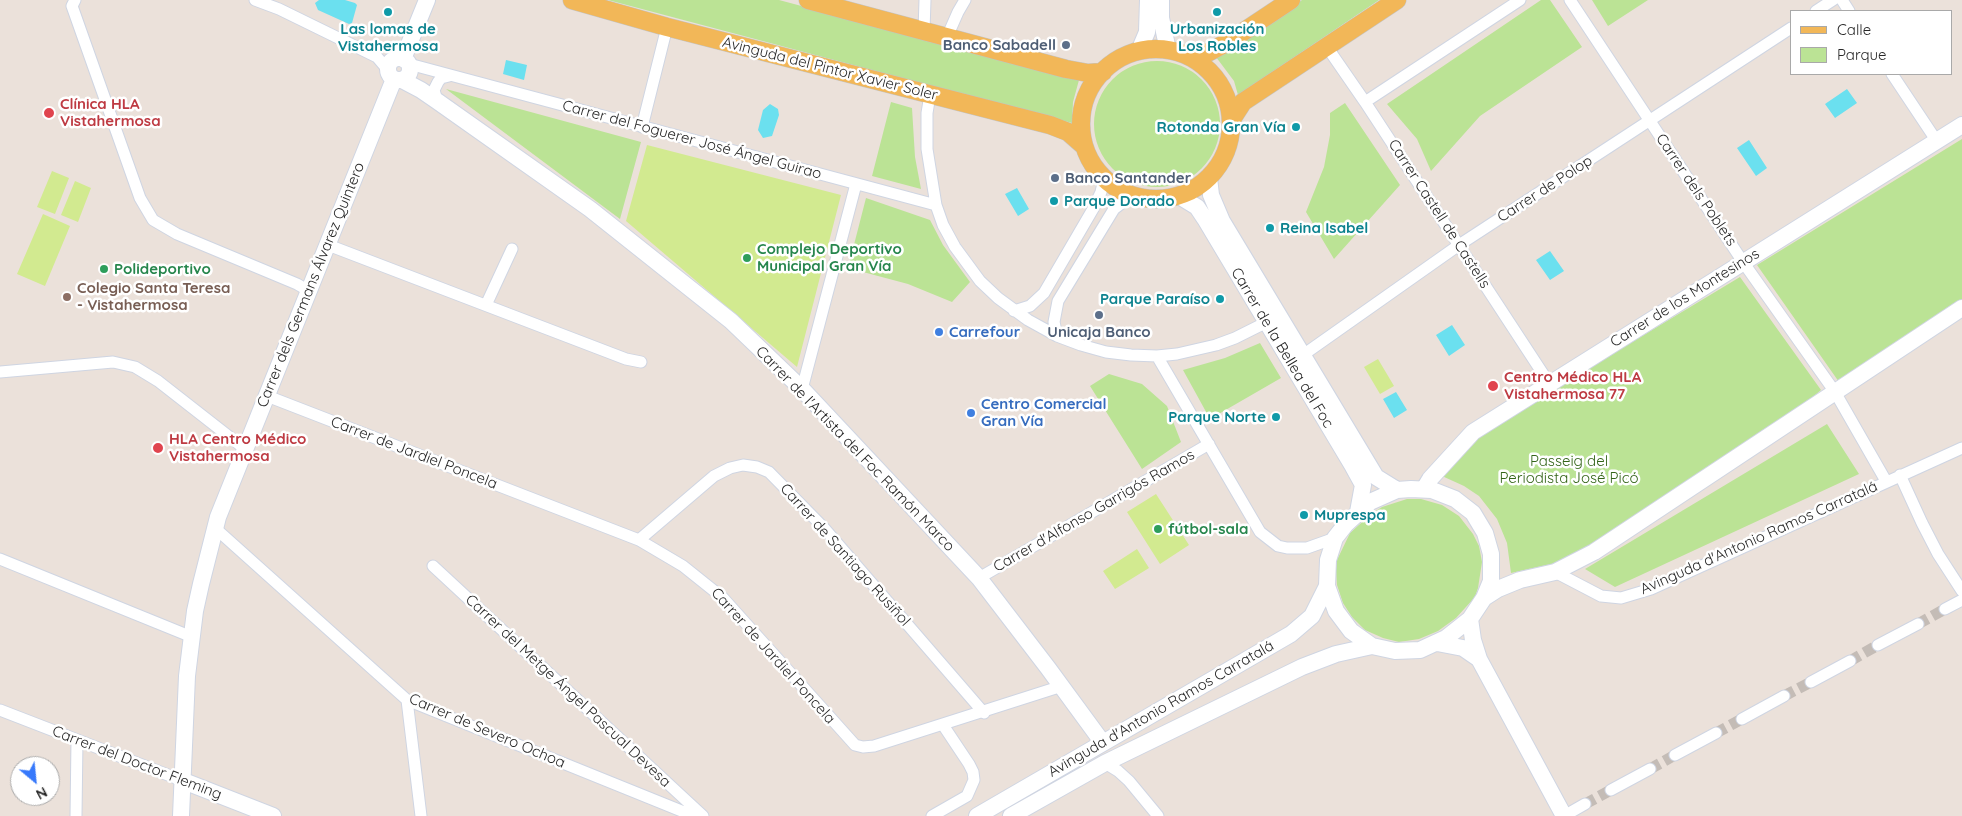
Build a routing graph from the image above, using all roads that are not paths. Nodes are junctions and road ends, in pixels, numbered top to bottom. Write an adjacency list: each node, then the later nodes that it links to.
1 (75, 0): 47 (street)
2 (255, 0): 24 (street, Carrer de l'Artista del Foc Ramón Marco)
3 (427, 0): 24 (main road, Carrer dels Germans Álvarez Quintero)
4 (572, 0): 16 (main road, Avinguda del Pintor Xavier Soler)
5 (808, 0): 18 (main road)
6 (925, 0): 18 (street)
7 (965, 0): 19 (street)
8 (1148, 0): 22 (main road)
9 (1161, 0): 21 (main road)
10 (1292, 0): 23 (main road)
11 (1397, 0): 20 (main road)
12 (1520, 0): 30 (street)
13 (1570, 0): 32 (street, Carrer dels Poblets)
14 (1833, 0): 15 (street)
15 (1818, 10)
16 (667, 27): 28 (main road, Avinguda del Pintor Xavier Soler); 34 (street)
17 (1790, 29): 32 (street, Carrer de Polop)
18 (924, 31): 19 (main road)
19 (947, 37): 25 (main road)
20 (1326, 47): 30 (street, Carrer Castell de Castells); 31 (main road)
21 (1168, 50): 22 (main road); 23 (main road)
22 (1139, 51): 25 (main road)
23 (1191, 57): 31 (main road)
24 (401, 71): 27 (street, Carrer del Foguerer José Ángel Guirao); 29 (main road, Carrer de l'Artista del Foc Ramón Marco); 43 (main road, Carrer dels Germans Álvarez Quintero)
25 (1102, 72): 36 (main road)
26 (1893, 75): 35 (street)
27 (449, 76): 29 (street); 34 (street, Carrer del Foguerer José Ángel Guirao)
28 (930, 95): 36 (main road, Avinguda del Pintor Xavier Soler); 42 (street)
29 (437, 101): 58 (main road, Carrer de l'Artista del Foc Ramón Marco)
30 (1365, 102): 44 (street, Carrer Castell de Castells)
31 (1232, 119): 38 (main road)
32 (1649, 120): 44 (street, Carrer de Polop); 46 (street, Carrer dels Poblets)
33 (1962, 125): 35 (main road, Carrer de los Montesinos)
34 (642, 127): 39 (street, Carrer del Foguerer José Ángel Guirao)
35 (1936, 140): 46 (main road, Carrer de los Montesinos)
36 (1084, 146): 37 (main road)
37 (1104, 178): 40 (main road); 50 (street)
38 (1209, 178): 41 (main road); 53 (main road, Carrer de la Bellea del Foc)
39 (856, 184): 42 (street, Carrer del Foguerer José Ángel Guirao); 58 (street)
40 (1132, 195): 41 (main road); 52 (street)
41 (1179, 196): 51 (main road, Carrer de la Bellea del Foc)
42 (936, 205): 50 (street)
43 (328, 245): 47 (main road, Carrer dels Germans Álvarez Quintero); 48 (street)
44 (1459, 245): 53 (street, Carrer de Polop); 57 (street, Carrer Castell de Castells)
45 (512, 249): 48 (street)
46 (1743, 262): 57 (main road, Carrer de los Montesinos); 59 (street, Carrer dels Poblets)
47 (309, 291): 60 (main road, Carrer dels Germans Álvarez Quintero)
48 (486, 305): 55 (street)
49 (1962, 308): 59 (main road)
50 (1014, 311): 52 (street)
51 (1266, 322): 54 (street); 68 (main road, Carrer de la Bellea del Foc)
52 (1057, 336): 54 (street)
53 (1303, 355): 67 (main road, Carrer de la Bellea del Foc)
54 (1157, 356): 61 (street)
55 (641, 362)
56 (0, 372): 63 (street)
57 (1549, 383): 66 (main road, Carrer de los Montesinos)
58 (802, 389): 75 (main road, Carrer de l'Artista del Foc Ramón Marco)
59 (1835, 392): 65 (street, Carrer dels Poblets); 74 (main road)
60 (266, 396): 63 (main road, Carrer dels Germans Álvarez Quintero); 71 (street, Carrer de Jardiel Poncela)
61 (1209, 444): 70 (street); 75 (street, Carrer d'Alfonso Garrigós Ramos)
62 (1962, 448): 64 (street, Avinguda d'Antonio Ramos Carratalá)
63 (245, 449): 69 (main road, Carrer dels Germans Álvarez Quintero)
64 (1900, 475): 65 (street, Avinguda d'Antonio Ramos Carratalá); 77 (street)
65 (1886, 481): 74 (street, Avinguda d'Antonio Ramos Carratalá)
66 (1424, 489): 67 (main road); 78 (main road)
67 (1397, 490): 68 (main road)
68 (1358, 512): 70 (main road)
69 (215, 528): 83 (main road, Carrer dels Germans Álvarez Quintero); 92 (street, Carrer de Severo Ochoa)
70 (1335, 538): 76 (main road)
71 (640, 540): 94 (street, Carrer de Santiago Rusiñol); 96 (street, Carrer de Jardiel Poncela)
72 (0, 559): 83 (street)
73 (433, 566): 111 (street, Carrer del Metge Ángel Pascual Devesa)
74 (1555, 572): 78 (main road)
75 (979, 578): 90 (main road, Carrer de l'Artista del Foc Ramón Marco)
76 (1327, 586): 86 (main road); 99 (main road, Avinguda d'Antonio Ramos Carratalá)
77 (1962, 591)
78 (1484, 598): 81 (main road)
79 (1962, 600): 80 (street)
80 (1945, 609)
81 (1470, 619): 84 (main road); 87 (main road)
82 (1918, 624): 85 (street)
83 (192, 637): 103 (main road, Carrer dels Germans Álvarez Quintero)
84 (1438, 643): 86 (main road); 87 (main road)
85 (1878, 645)
86 (1372, 646): 101 (main road, Avinguda d'Antonio Ramos Carratalá)
87 (1479, 659): 116 (main road)
88 (1850, 661): 89 (street)
89 (1811, 682)
90 (1062, 686): 94 (street, Carrer de Jardiel Poncela); 99 (main road, Carrer de l'Artista del Foc Ramón Marco)
91 (1784, 696): 95 (street)
92 (407, 700): 109 (street); 110 (street, Carrer de Severo Ochoa)
93 (0, 710): 98 (street, Carrer del Doctor Fleming)
94 (984, 712): 96 (street, Carrer de Jardiel Poncela)
95 (1742, 719)
96 (943, 725): 112 (street)
97 (1716, 733): 100 (street)
98 (77, 740): 103 (street, Carrer del Doctor Fleming); 106 (street)
99 (1102, 743): 113 (main road, Avinguda d'Antonio Ramos Carratalá)
100 (1675, 755)
101 (1105, 763): 114 (main road, Avinguda d'Antonio Ramos Carratalá); 115 (street)
102 (1650, 769): 104 (street)
103 (182, 780): 107 (main road, Carrer dels Germans Álvarez Quintero); 108 (main road, Carrer del Doctor Fleming)
104 (1611, 790)
105 (1584, 804): 116 (street)
106 (76, 816)
107 (181, 816)
108 (273, 816)
109 (421, 816)
110 (694, 816)
111 (703, 816)
112 (932, 816)
113 (977, 816)
114 (1011, 816)
115 (1158, 816)
116 (1564, 816)

